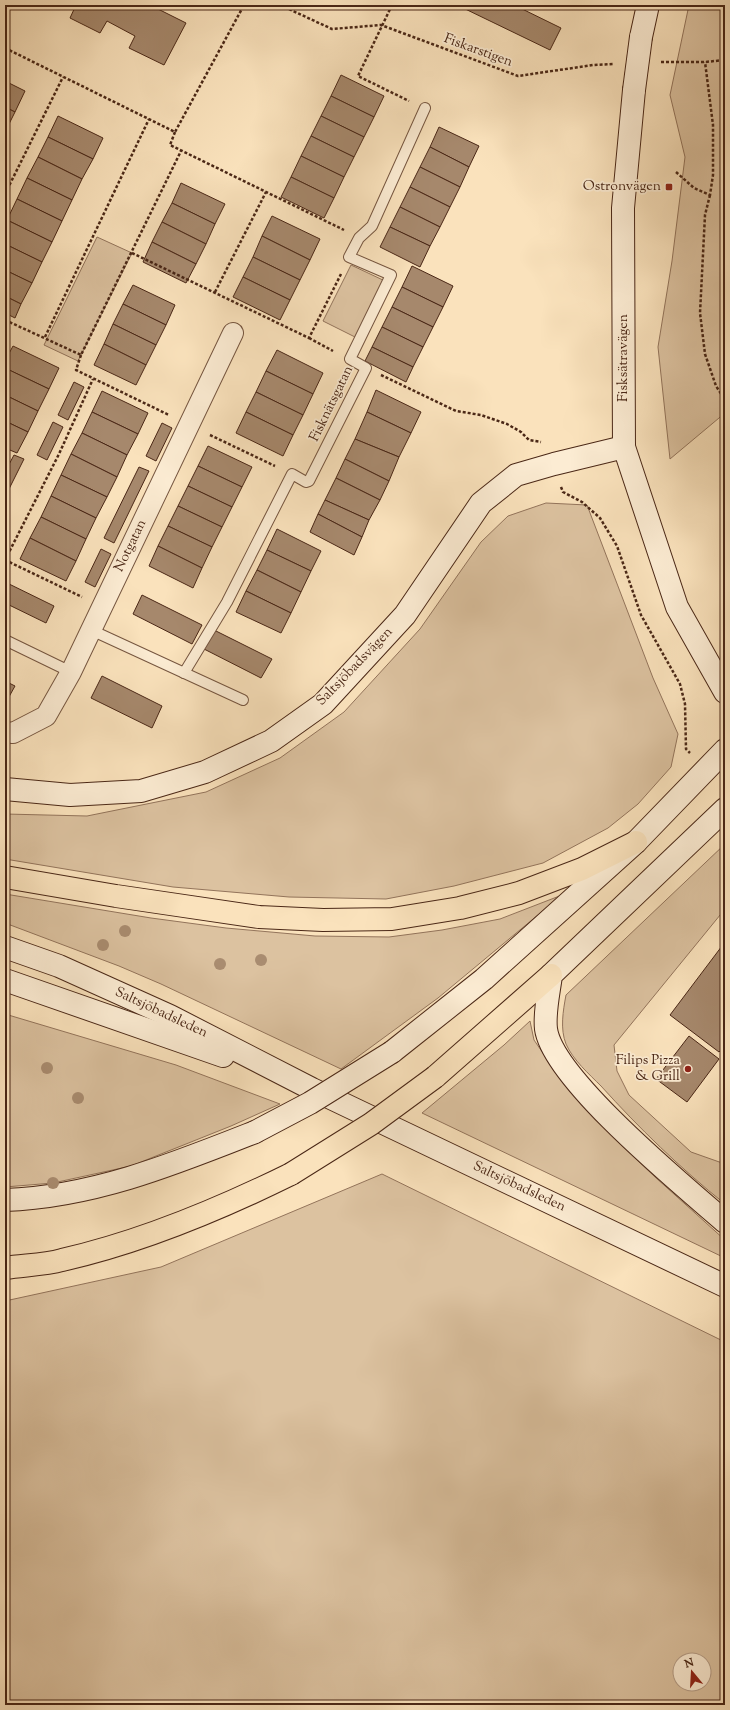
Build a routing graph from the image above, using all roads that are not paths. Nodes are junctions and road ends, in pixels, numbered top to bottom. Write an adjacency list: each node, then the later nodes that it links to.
1 (648, 5): 4 (main road, Fisksätravägen, bridge)
2 (425, 108): 8 (lane, Fisknätsgatan)
3 (233, 333): 5 (street, Notgatan)
4 (624, 447): 9 (main road, Fisksätravägen); 13 (main road, Saltsjöbadsvägen)
5 (92, 630): 7 (street, Notgatan); 8 (lane)
6 (5, 640): 7 (lane)
7 (71, 672): 11 (street, Notgatan)
8 (184, 672): 10 (lane)
9 (725, 692)
10 (243, 700)
11 (5, 732)
12 (725, 750): 15 (main road)
13 (5, 789)
14 (725, 809): 18 (main road)
15 (636, 842): 16 (highway); 21 (main road, bridge)
16 (5, 877)
17 (5, 947): 20 (main road, Saltsjöbadsleden)
18 (551, 975): 22 (main road); 23 (highway, bridge)
19 (5, 980): 20 (main road, Saltsjöbadsleden)
20 (312, 1089): 24 (main road, Saltsjöbadsleden)
21 (5, 1200)
22 (725, 1222)
23 (5, 1268)
24 (725, 1286)

